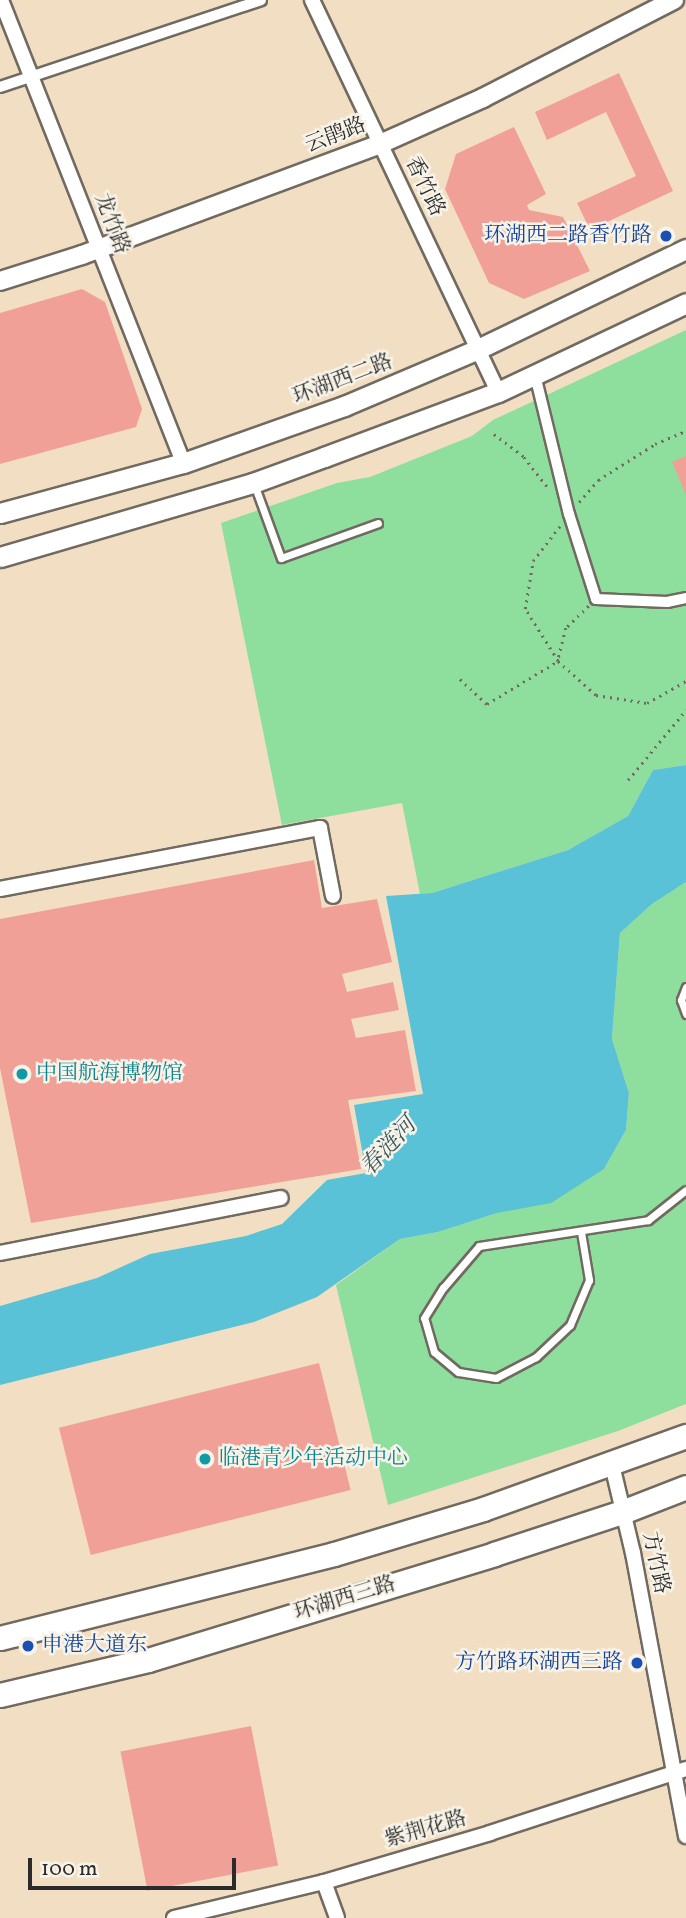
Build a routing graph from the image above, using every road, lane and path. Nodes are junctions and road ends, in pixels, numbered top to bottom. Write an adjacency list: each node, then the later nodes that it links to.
1 (1, 0): 5 (street, 龙竹路)
2 (261, 0): 5 (street)
3 (312, 0): 7 (street, 香竹路)
4 (674, 0): 7 (street, 云鹃路)
5 (32, 79): 6 (street); 8 (street, 龙竹路)
6 (0, 87)
7 (380, 144): 8 (street, 云鹃路); 12 (street, 香竹路)
8 (99, 249): 10 (street, 云鹃路); 16 (street, 龙竹路)
9 (686, 249): 12 (main road, 环湖西二路)
10 (0, 281)
11 (686, 303): 13 (main road)
12 (478, 349): 14 (street, 香竹路); 16 (main road, 环湖西二路)
13 (535, 375): 14 (main road); 19 (street)
14 (498, 392): 17 (main road)
15 (494, 434): 19 (path)
16 (183, 463): 18 (main road, 环湖西二路)
17 (253, 483): 20 (lane); 21 (main road)
18 (0, 513)
19 (569, 514): 23 (street)
20 (377, 523)
21 (0, 557)
22 (686, 598): 23 (street)
23 (596, 599): 24 (path)
24 (558, 662): 25 (path); 26 (path)
25 (460, 679)
26 (686, 681)
27 (686, 710): 28 (path)
28 (628, 780)
29 (0, 889): 30 (street)
30 (333, 897)
31 (686, 987): 32 (lane)
32 (686, 1014)
33 (686, 1190): 35 (lane)
34 (281, 1198): 36 (street)
35 (581, 1232): 35 (lane)
36 (0, 1253)
37 (686, 1436): 38 (main road)
38 (612, 1465): 40 (street, 方竹路); 41 (main road)
39 (686, 1487): 40 (main road, 环湖西三路)
40 (622, 1512): 42 (main road, 环湖西三路); 43 (street, 方竹路)
41 (0, 1637)
42 (0, 1695)
43 (680, 1771): 44 (street, 方竹路); 45 (street, 紫荆花路)
44 (686, 1836)
45 (324, 1882): 46 (street, 紫荆花路); 47 (street)
46 (174, 1918)
47 (337, 1918)

